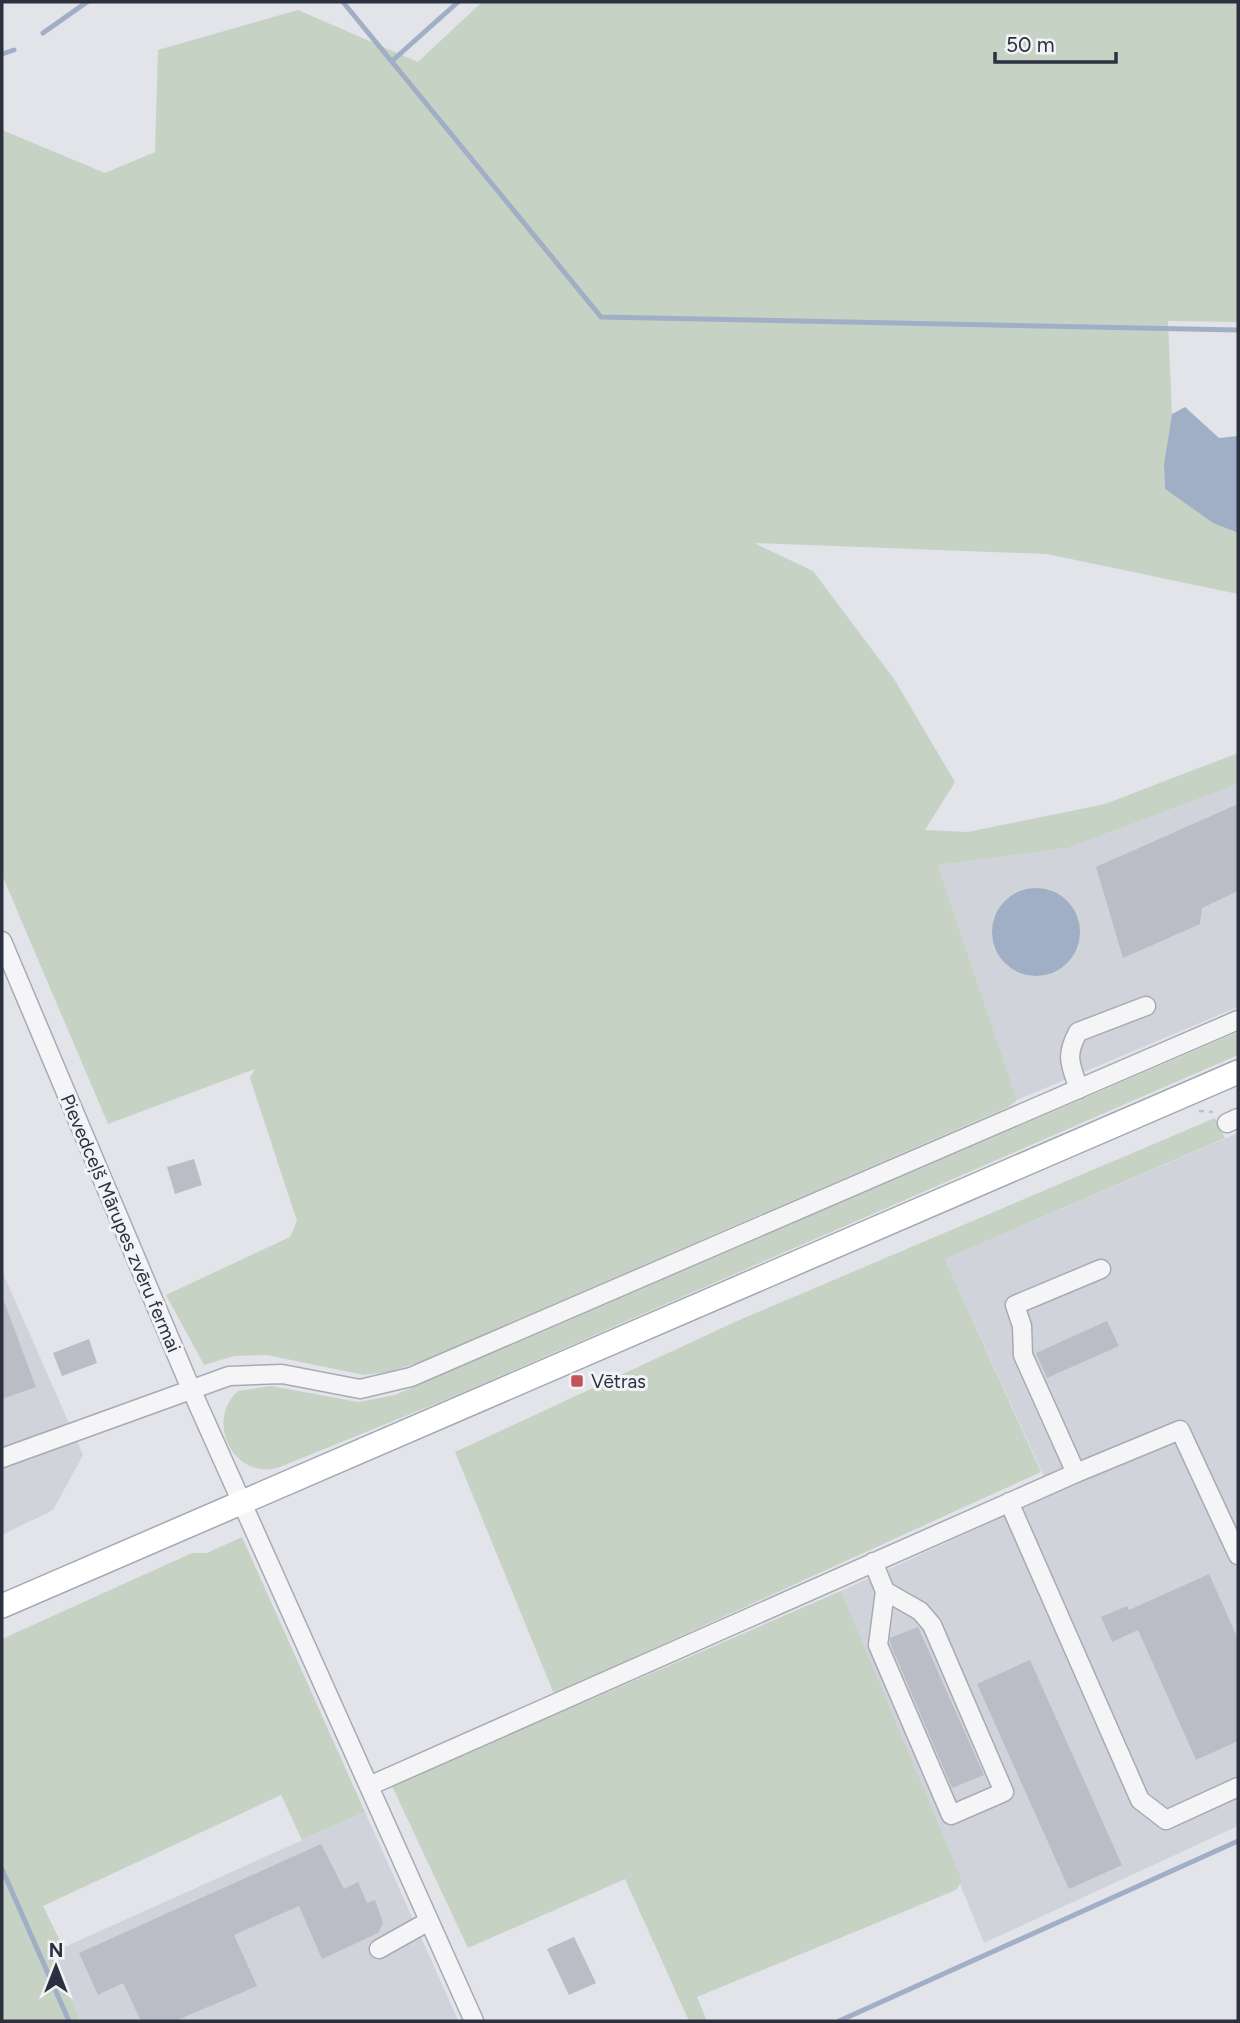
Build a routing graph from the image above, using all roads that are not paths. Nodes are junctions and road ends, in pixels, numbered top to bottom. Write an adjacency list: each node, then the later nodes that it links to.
1 (2, 941): 2 (street, Pievedceļš Mārupes zvēru fermai)
2 (6, 961): 8 (street, Pievedceļš Mārupes zvēru fermai)
3 (1146, 1006): 6 (street)
4 (1238, 1020): 6 (street)
5 (1238, 1072): 12 (main road)
6 (1079, 1089): 8 (street)
7 (1101, 1269): 10 (street)
8 (191, 1389): 9 (street); 12 (street, Pievedceļš Mārupes zvēru fermai)
9 (2, 1458)
10 (1076, 1473): 11 (street); 13 (street)
11 (1009, 1502): 14 (street); 18 (street)
12 (242, 1503): 16 (main road); 17 (street, Pievedceļš Mārupes zvēru fermai)
13 (1238, 1555)
14 (873, 1562): 15 (street); 17 (street)
15 (885, 1591): 15 (street)
16 (2, 1606)
17 (369, 1786): 19 (street, Pievedceļš Mārupes zvēru fermai)
18 (1238, 1787)
19 (429, 1921): 20 (street); 21 (street, Pievedceļš Mārupes zvēru fermai)
20 (379, 1949)
21 (474, 2021)

